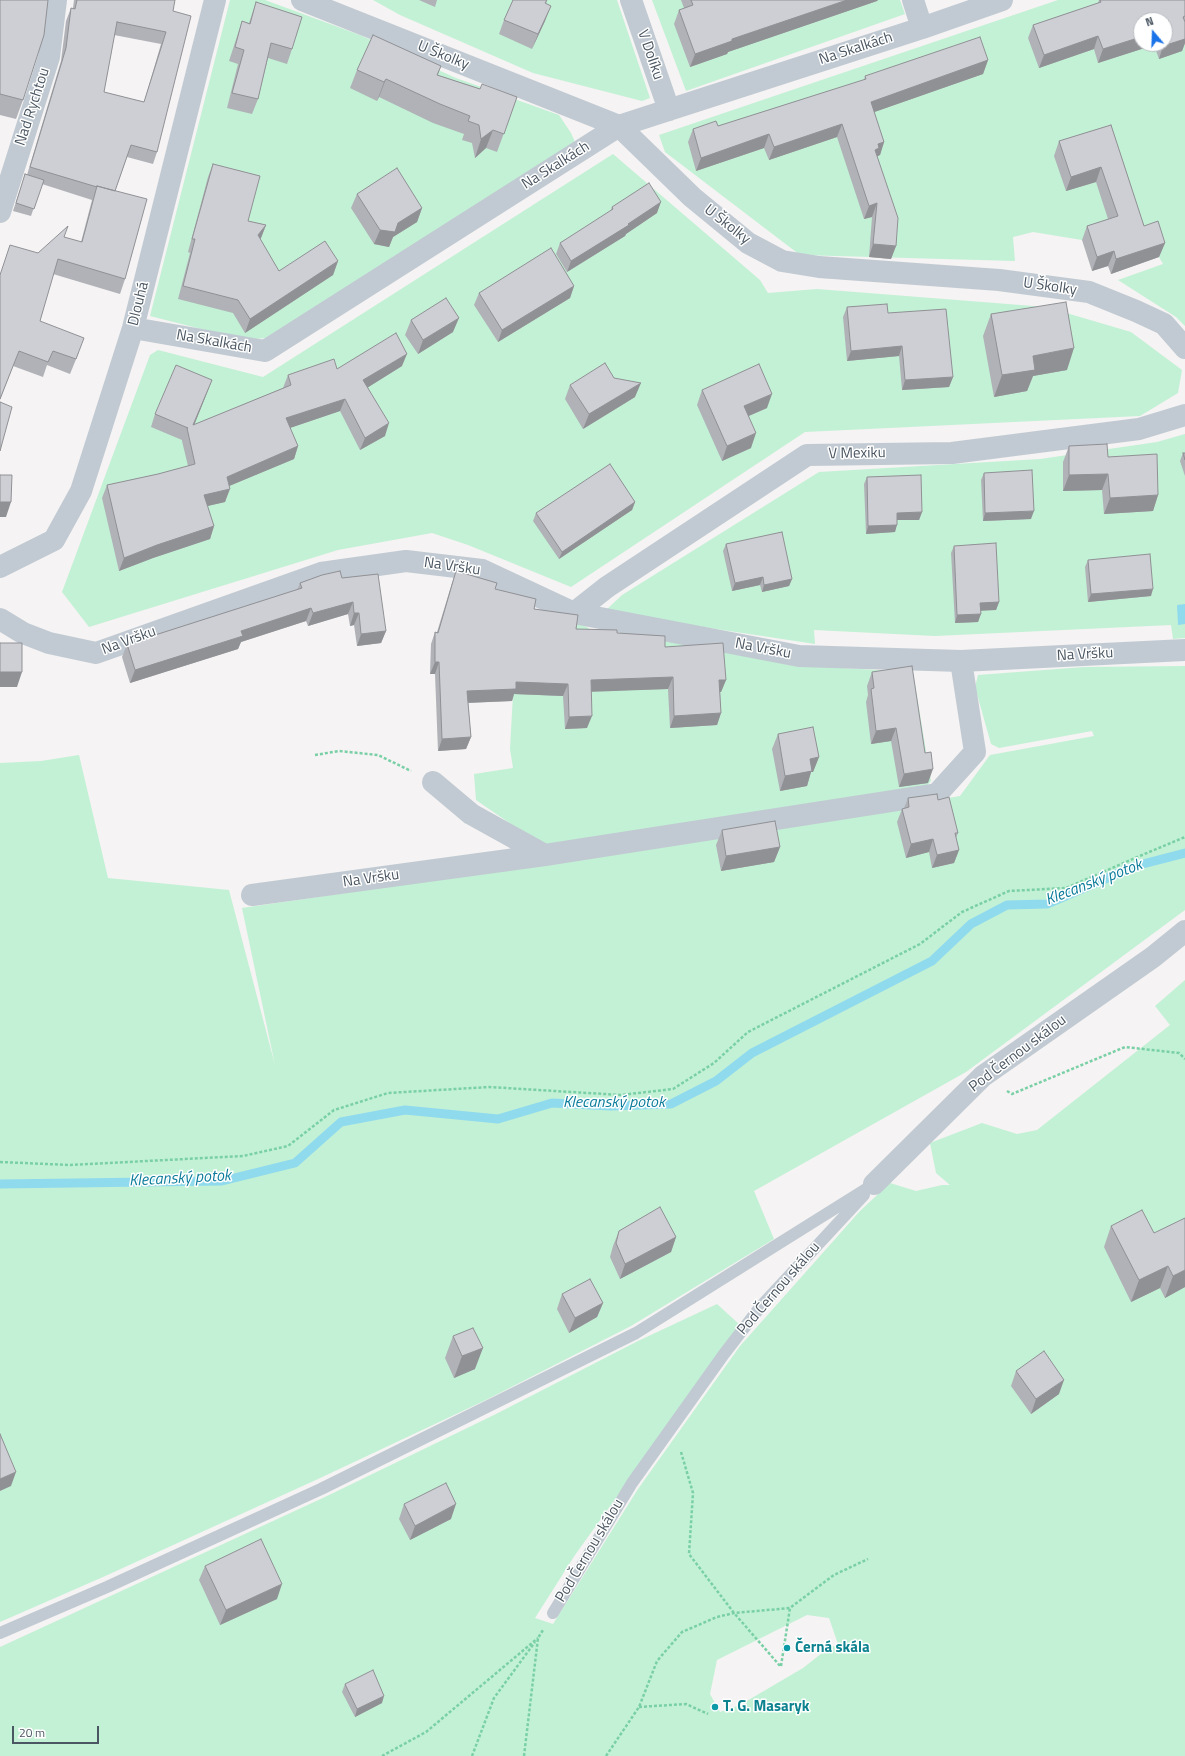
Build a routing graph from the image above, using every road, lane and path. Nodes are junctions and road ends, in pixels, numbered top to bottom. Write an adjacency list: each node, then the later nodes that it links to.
1 (56, 0): 10 (street, Nad Rychtou)
2 (215, 0): 11 (street, Dlouhá)
3 (302, 0): 9 (street, U Školky)
4 (630, 0): 8 (street, V Dolíku)
5 (913, 0): 7 (street)
6 (1002, 0): 7 (street, Na Skalkách)
7 (922, 28): 8 (street, Na Skalkách)
8 (669, 110): 9 (street, Na Skalkách)
9 (619, 126): 11 (street, Na Skalkách); 12 (street, U Školky)
10 (0, 212)
11 (133, 328): 14 (street, Dlouhá)
12 (1185, 348)
13 (1185, 415): 15 (street, V Mexiku)
14 (0, 567)
15 (574, 613): 16 (street, Na Vršku); 18 (street, Na Vršku)
16 (0, 619)
17 (1185, 650): 18 (street, Na Vršku)
18 (961, 661): 22 (street, Na Vršku)
19 (315, 755): 20 (path)
20 (433, 782): 22 (street)
21 (1185, 837): 27 (path)
22 (545, 855): 23 (street, Na Vršku)
23 (252, 896)
24 (1185, 932): 26 (street, Pod Černou skálou)
25 (1185, 1059): 26 (path)
26 (983, 1076): 28 (street, Pod Černou skálou)
27 (0, 1162)
28 (874, 1184): 29 (lane, Pod Černou skálou); 34 (lane)
29 (673, 1425): 32 (lane, Pod Černou skálou); 33 (path)
30 (868, 1559): 31 (path)
31 (790, 1608): 33 (path); 33 (path)
32 (553, 1613): 35 (path, Pod Černou skálou)
33 (734, 1613): 36 (path)
34 (0, 1633)
35 (538, 1638): 38 (path); 39 (path); 40 (path, Pod Černou skálou)
36 (639, 1707): 37 (path); 41 (path)
37 (708, 1714)
38 (382, 1756)
39 (472, 1756)
40 (524, 1756)
41 (606, 1756)

